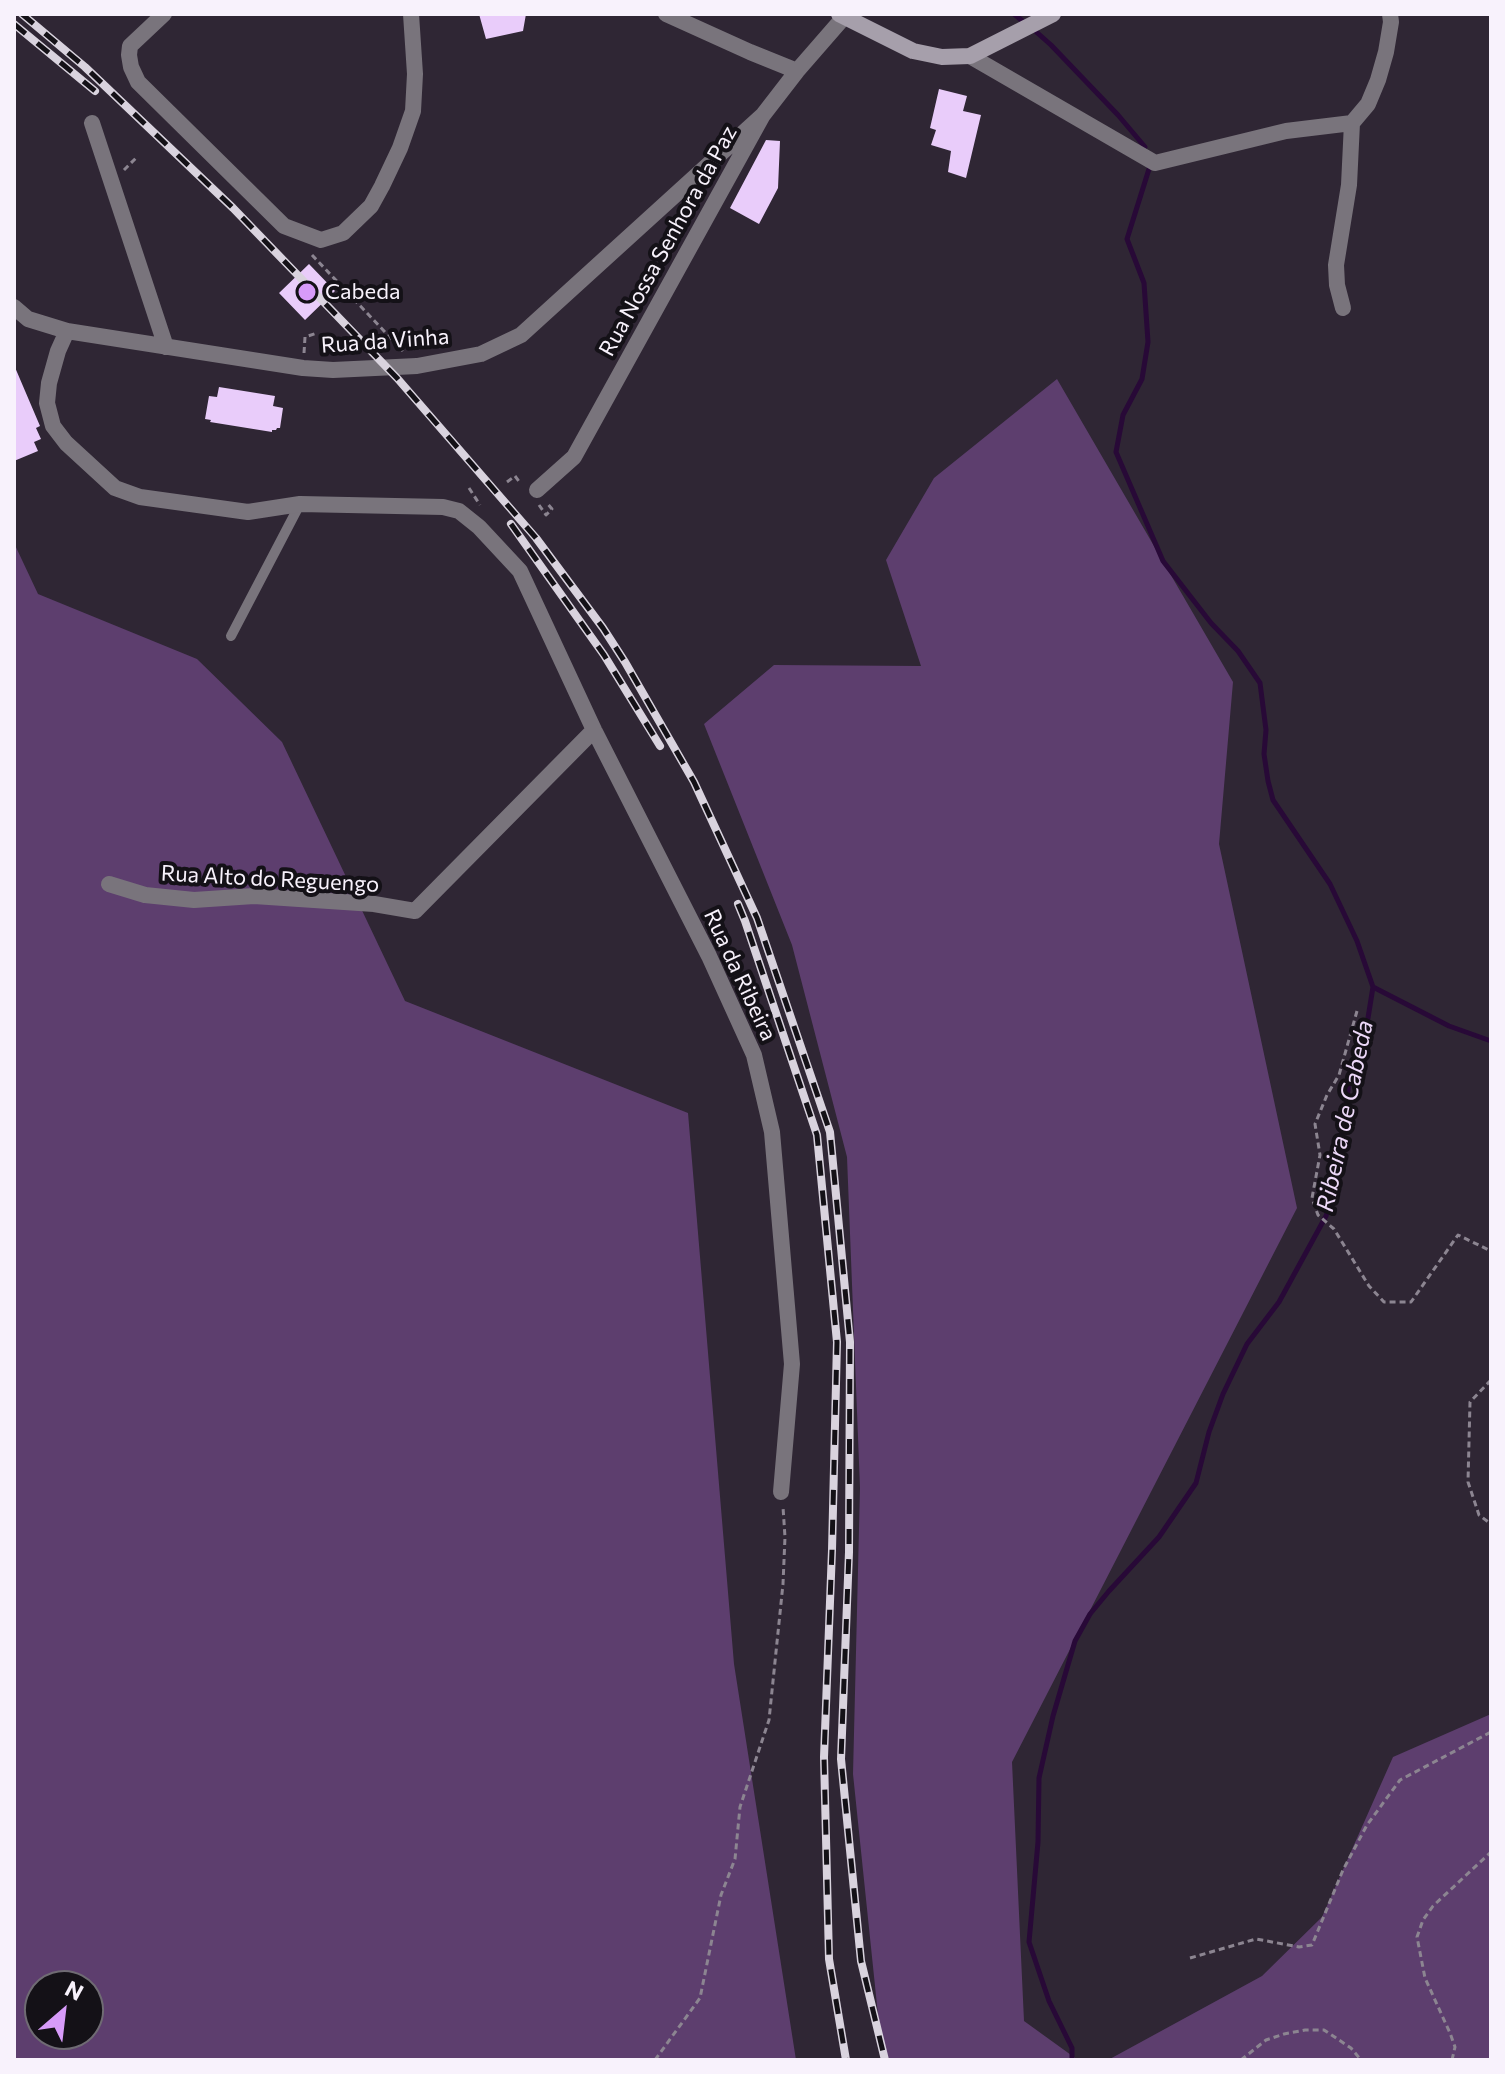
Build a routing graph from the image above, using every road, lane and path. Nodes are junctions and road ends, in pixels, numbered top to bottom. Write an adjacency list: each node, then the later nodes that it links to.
1 (164, 14): 2 (street)
2 (411, 14)
3 (666, 14): 8 (street)
4 (1390, 14): 11 (street)
5 (841, 15): 7 (main road); 8 (street, Rua Nossa Senhora da Paz)
6 (1049, 16): 7 (main road)
7 (970, 56): 11 (street)
8 (797, 71): 9 (street, Rua Nossa Senhora da Paz)
9 (763, 115): 18 (street, Rua da Vinha); 20 (street, Rua Nossa Senhora da Paz)
10 (92, 123): 17 (street)
11 (1352, 123): 14 (street)
12 (312, 256): 18 (path)
13 (14, 307): 15 (street)
14 (1343, 308)
15 (67, 331): 17 (street, Rua da Vinha); 21 (street)
16 (317, 333): 19 (path)
17 (166, 347): 19 (street, Rua da Vinha)
18 (417, 366): 19 (street, Rua da Vinha)
19 (303, 368)
20 (537, 490)
21 (300, 504): 22 (lane); 23 (street, Rua da Ribeira)
22 (231, 636)
23 (594, 730): 24 (street, Rua Alto do Reguengo); 28 (street, Rua da Ribeira)
24 (109, 884)
25 (1357, 1011): 26 (path)
26 (1491, 1251)
27 (1491, 1380): 29 (path)
28 (781, 1492): 33 (path)
29 (1491, 1524)
30 (1491, 1732): 32 (path)
31 (1491, 1852): 36 (path)
32 (1190, 1958)
33 (655, 2060)
34 (1241, 2060): 35 (path)
35 (1361, 2060)
36 (1452, 2060)

